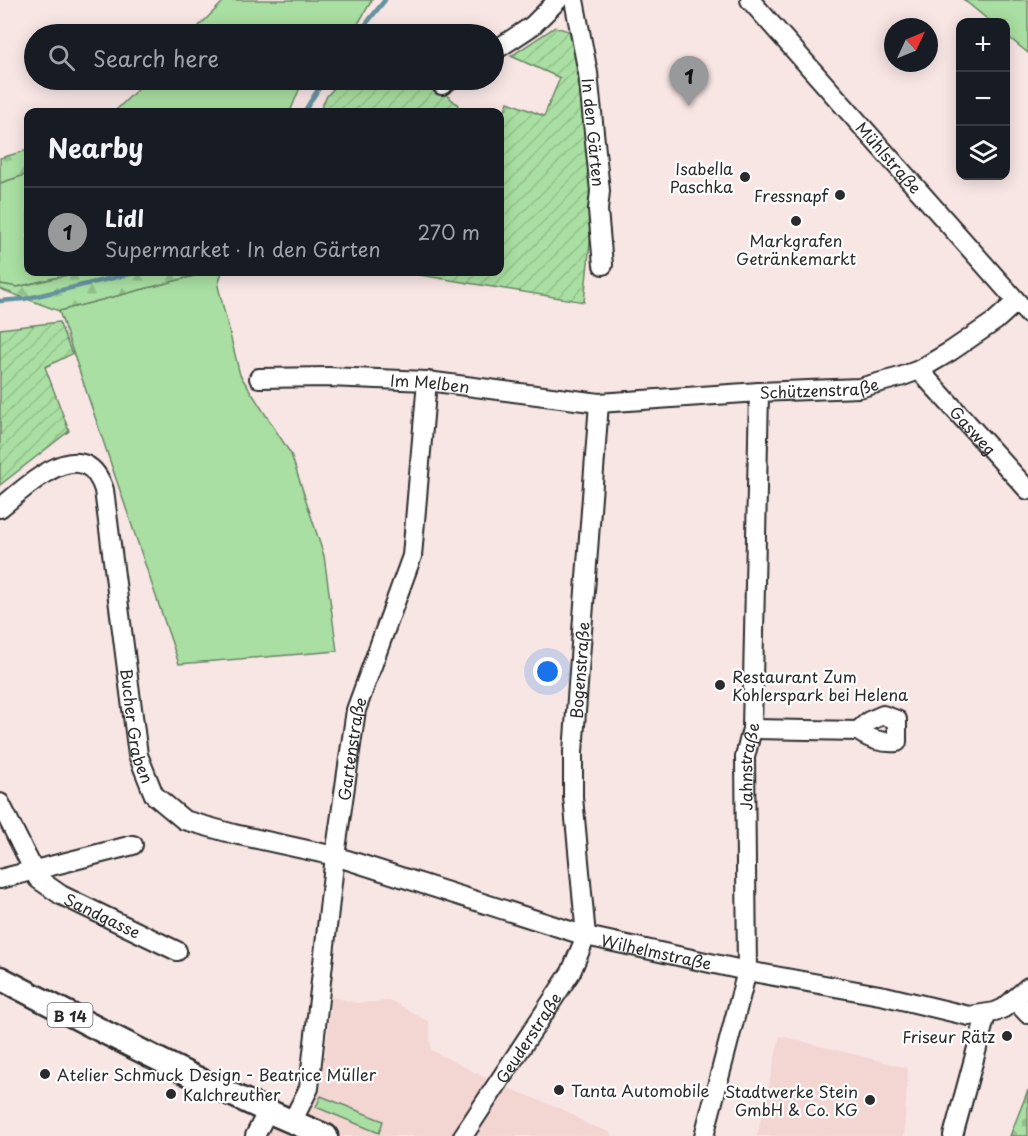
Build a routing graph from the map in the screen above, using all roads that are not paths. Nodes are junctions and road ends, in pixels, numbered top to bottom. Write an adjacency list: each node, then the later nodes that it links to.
1 (558, 0): 4 (street)
2 (574, 0): 5 (street, In den Gärten)
3 (750, 0): 6 (street, Mühlstraße)
4 (504, 44)
5 (603, 265)
6 (1022, 308): 7 (street, Schützenstraße)
7 (919, 370): 10 (street, Schützenstraße); 12 (street, Gasweg)
8 (259, 378): 9 (street, Im Melben)
9 (427, 381): 11 (street, Im Melben); 18 (street, Gartenstraße)
10 (759, 392): 11 (street, Schützenstraße); 14 (street, Jahnstraße)
11 (599, 403): 21 (street, Bogenstraße)
12 (1028, 490)
13 (0, 508): 18 (street, Bucher Graben)
14 (752, 729): 15 (street); 23 (street, Jahnstraße)
15 (858, 731)
16 (0, 803): 19 (street, Sandgasse)
17 (133, 845): 19 (street)
18 (335, 856): 21 (street, Wilhelmstraße); 30 (street, Gartenstraße)
19 (34, 870): 20 (street); 22 (street, Sandgasse)
20 (0, 879)
21 (586, 936): 23 (street, Wilhelmstraße); 33 (street, Geuderstraße)
22 (177, 951)
23 (747, 971): 28 (street, Wilhelmstraße); 34 (street, Jahnstraße)
24 (0, 978): 29 (main road, B 14)
25 (1028, 987): 26 (street)
26 (1014, 999): 27 (street); 28 (street)
27 (1028, 1014)
28 (986, 1015): 35 (street)
29 (267, 1112): 30 (main road, B 14); 31 (street)
30 (292, 1122): 32 (main road, B 14)
31 (255, 1136)
32 (326, 1136)
33 (463, 1136)
34 (704, 1136)
35 (953, 1136)

